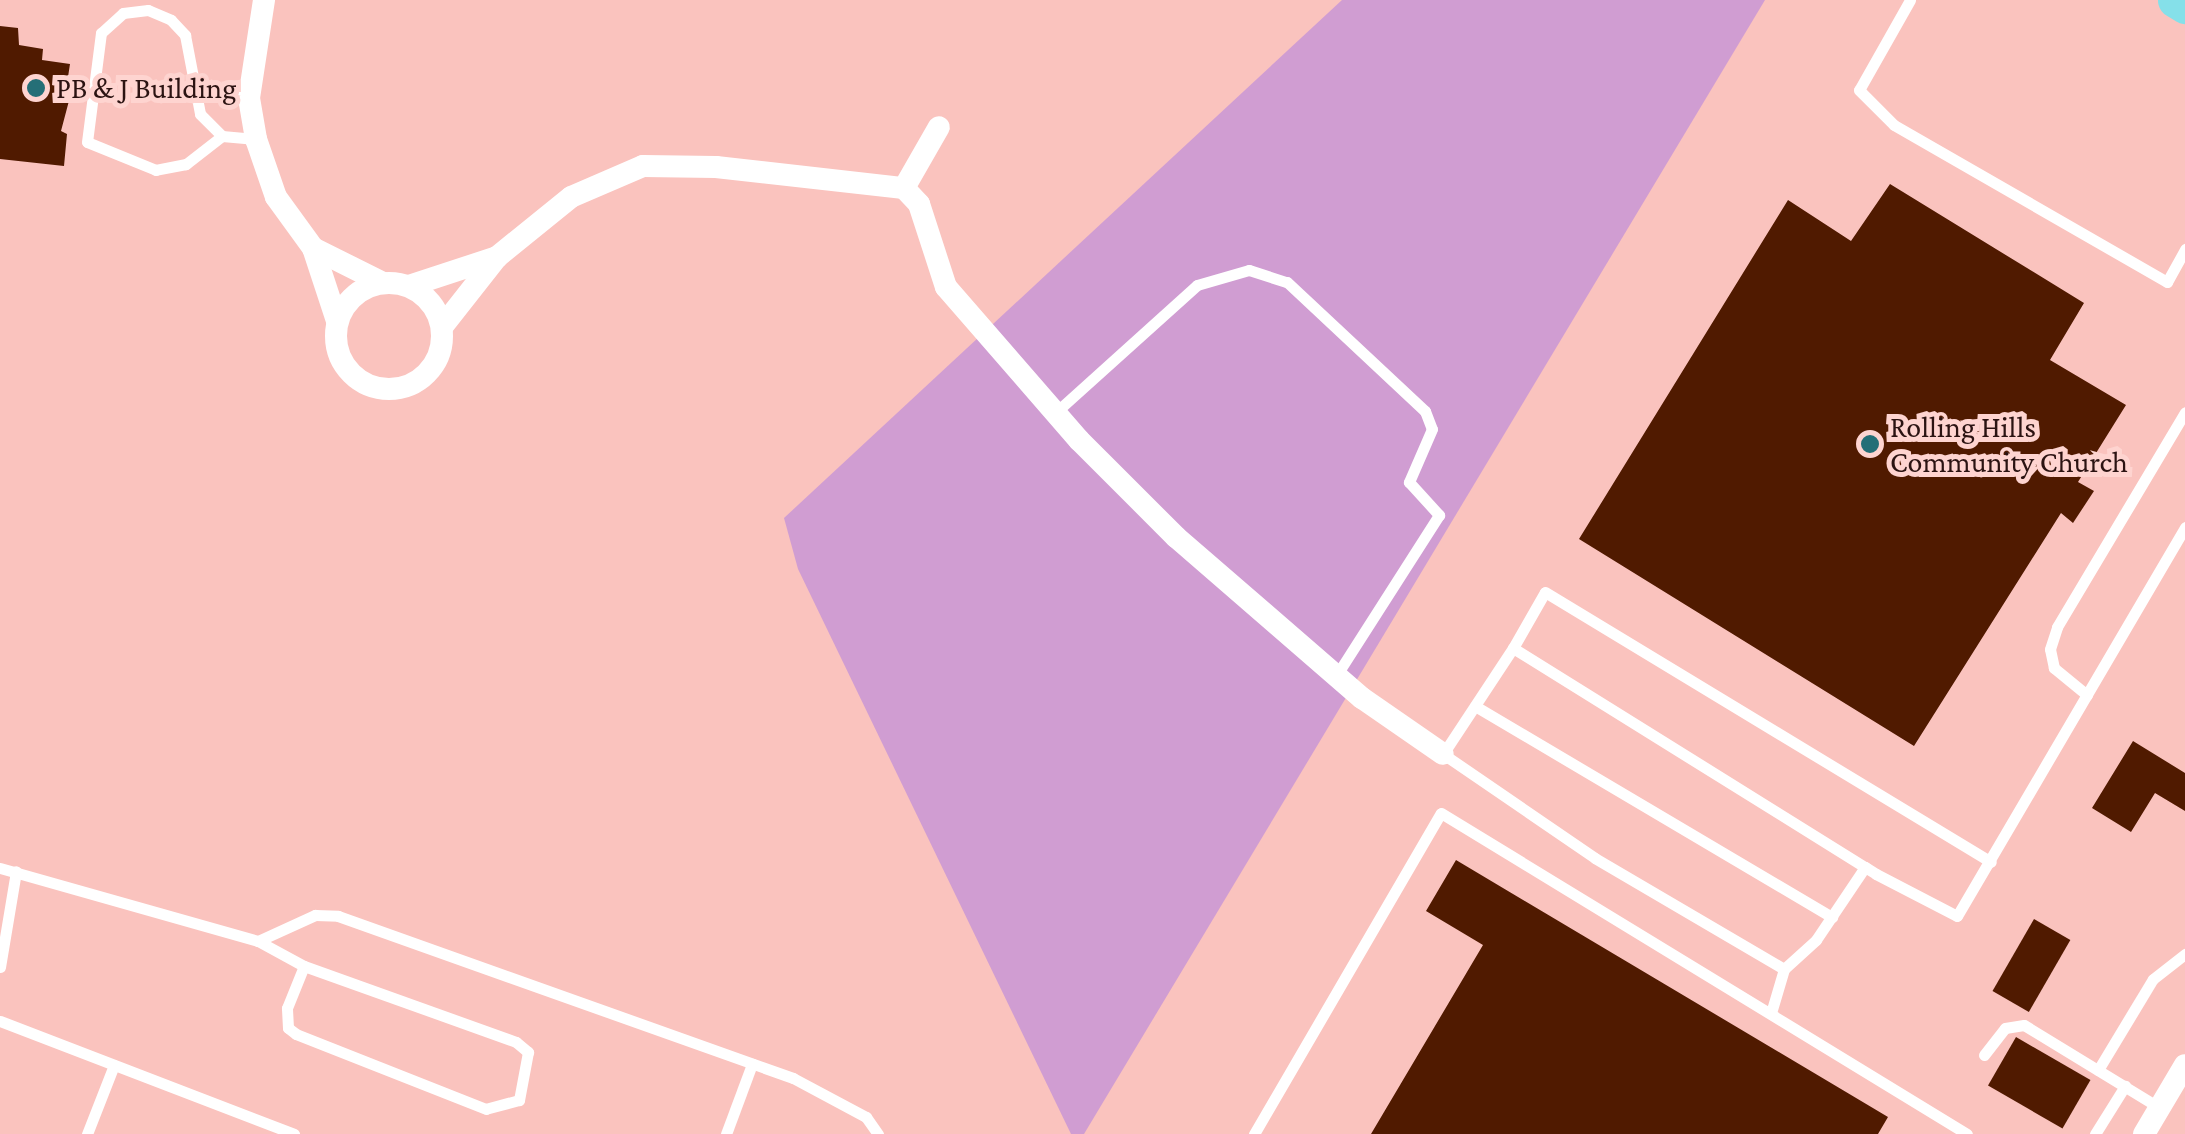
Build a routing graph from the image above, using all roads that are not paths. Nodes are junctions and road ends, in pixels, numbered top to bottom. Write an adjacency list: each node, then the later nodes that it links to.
1 (264, 0): 7 (street)
2 (1910, 0): 10 (lane)
3 (2175, 0): 4 (main road)
4 (2185, 6)
5 (938, 128): 8 (street)
6 (222, 136): 6 (lane); 7 (lane)
7 (256, 139): 9 (street)
8 (904, 188): 11 (street); 17 (street)
9 (313, 248): 12 (street); 14 (street)
10 (2185, 249)
11 (497, 257): 13 (street); 15 (street)
12 (383, 283): 13 (street); 14 (street)
13 (409, 286): 15 (street)
14 (337, 322): 15 (street)
15 (442, 327)
16 (2185, 412): 21 (lane)
17 (1055, 414): 20 (street); 20 (lane)
18 (2185, 527): 21 (lane)
19 (1513, 648): 22 (lane); 24 (lane); 25 (lane)
20 (1336, 676): 23 (street)
21 (2087, 695): 24 (lane)
22 (1474, 706): 23 (lane); 28 (lane)
23 (1443, 754): 33 (lane)
24 (1992, 862): 25 (lane)
25 (1865, 866): 28 (lane)
26 (0, 868): 27 (lane)
27 (16, 871): 29 (lane); 32 (lane)
28 (1832, 918): 33 (lane)
29 (258, 941): 31 (lane); 37 (lane)
30 (2185, 954): 40 (lane)
31 (304, 966): 31 (lane)
32 (0, 967)
33 (1784, 968): 34 (lane)
34 (1771, 1013): 47 (lane); 48 (lane)
35 (0, 1021): 39 (lane)
36 (1984, 1055): 40 (lane)
37 (752, 1064): 45 (lane); 46 (lane)
38 (2185, 1064): 42 (street)
39 (114, 1066): 43 (lane); 44 (lane)
40 (2098, 1070): 41 (lane)
41 (2125, 1086): 42 (lane); 49 (lane)
42 (2160, 1108): 50 (street)
43 (87, 1134)
44 (294, 1134)
45 (726, 1134)
46 (878, 1134)
47 (1254, 1134)
48 (1967, 1134)
49 (2095, 1134)
50 (2144, 1134)

